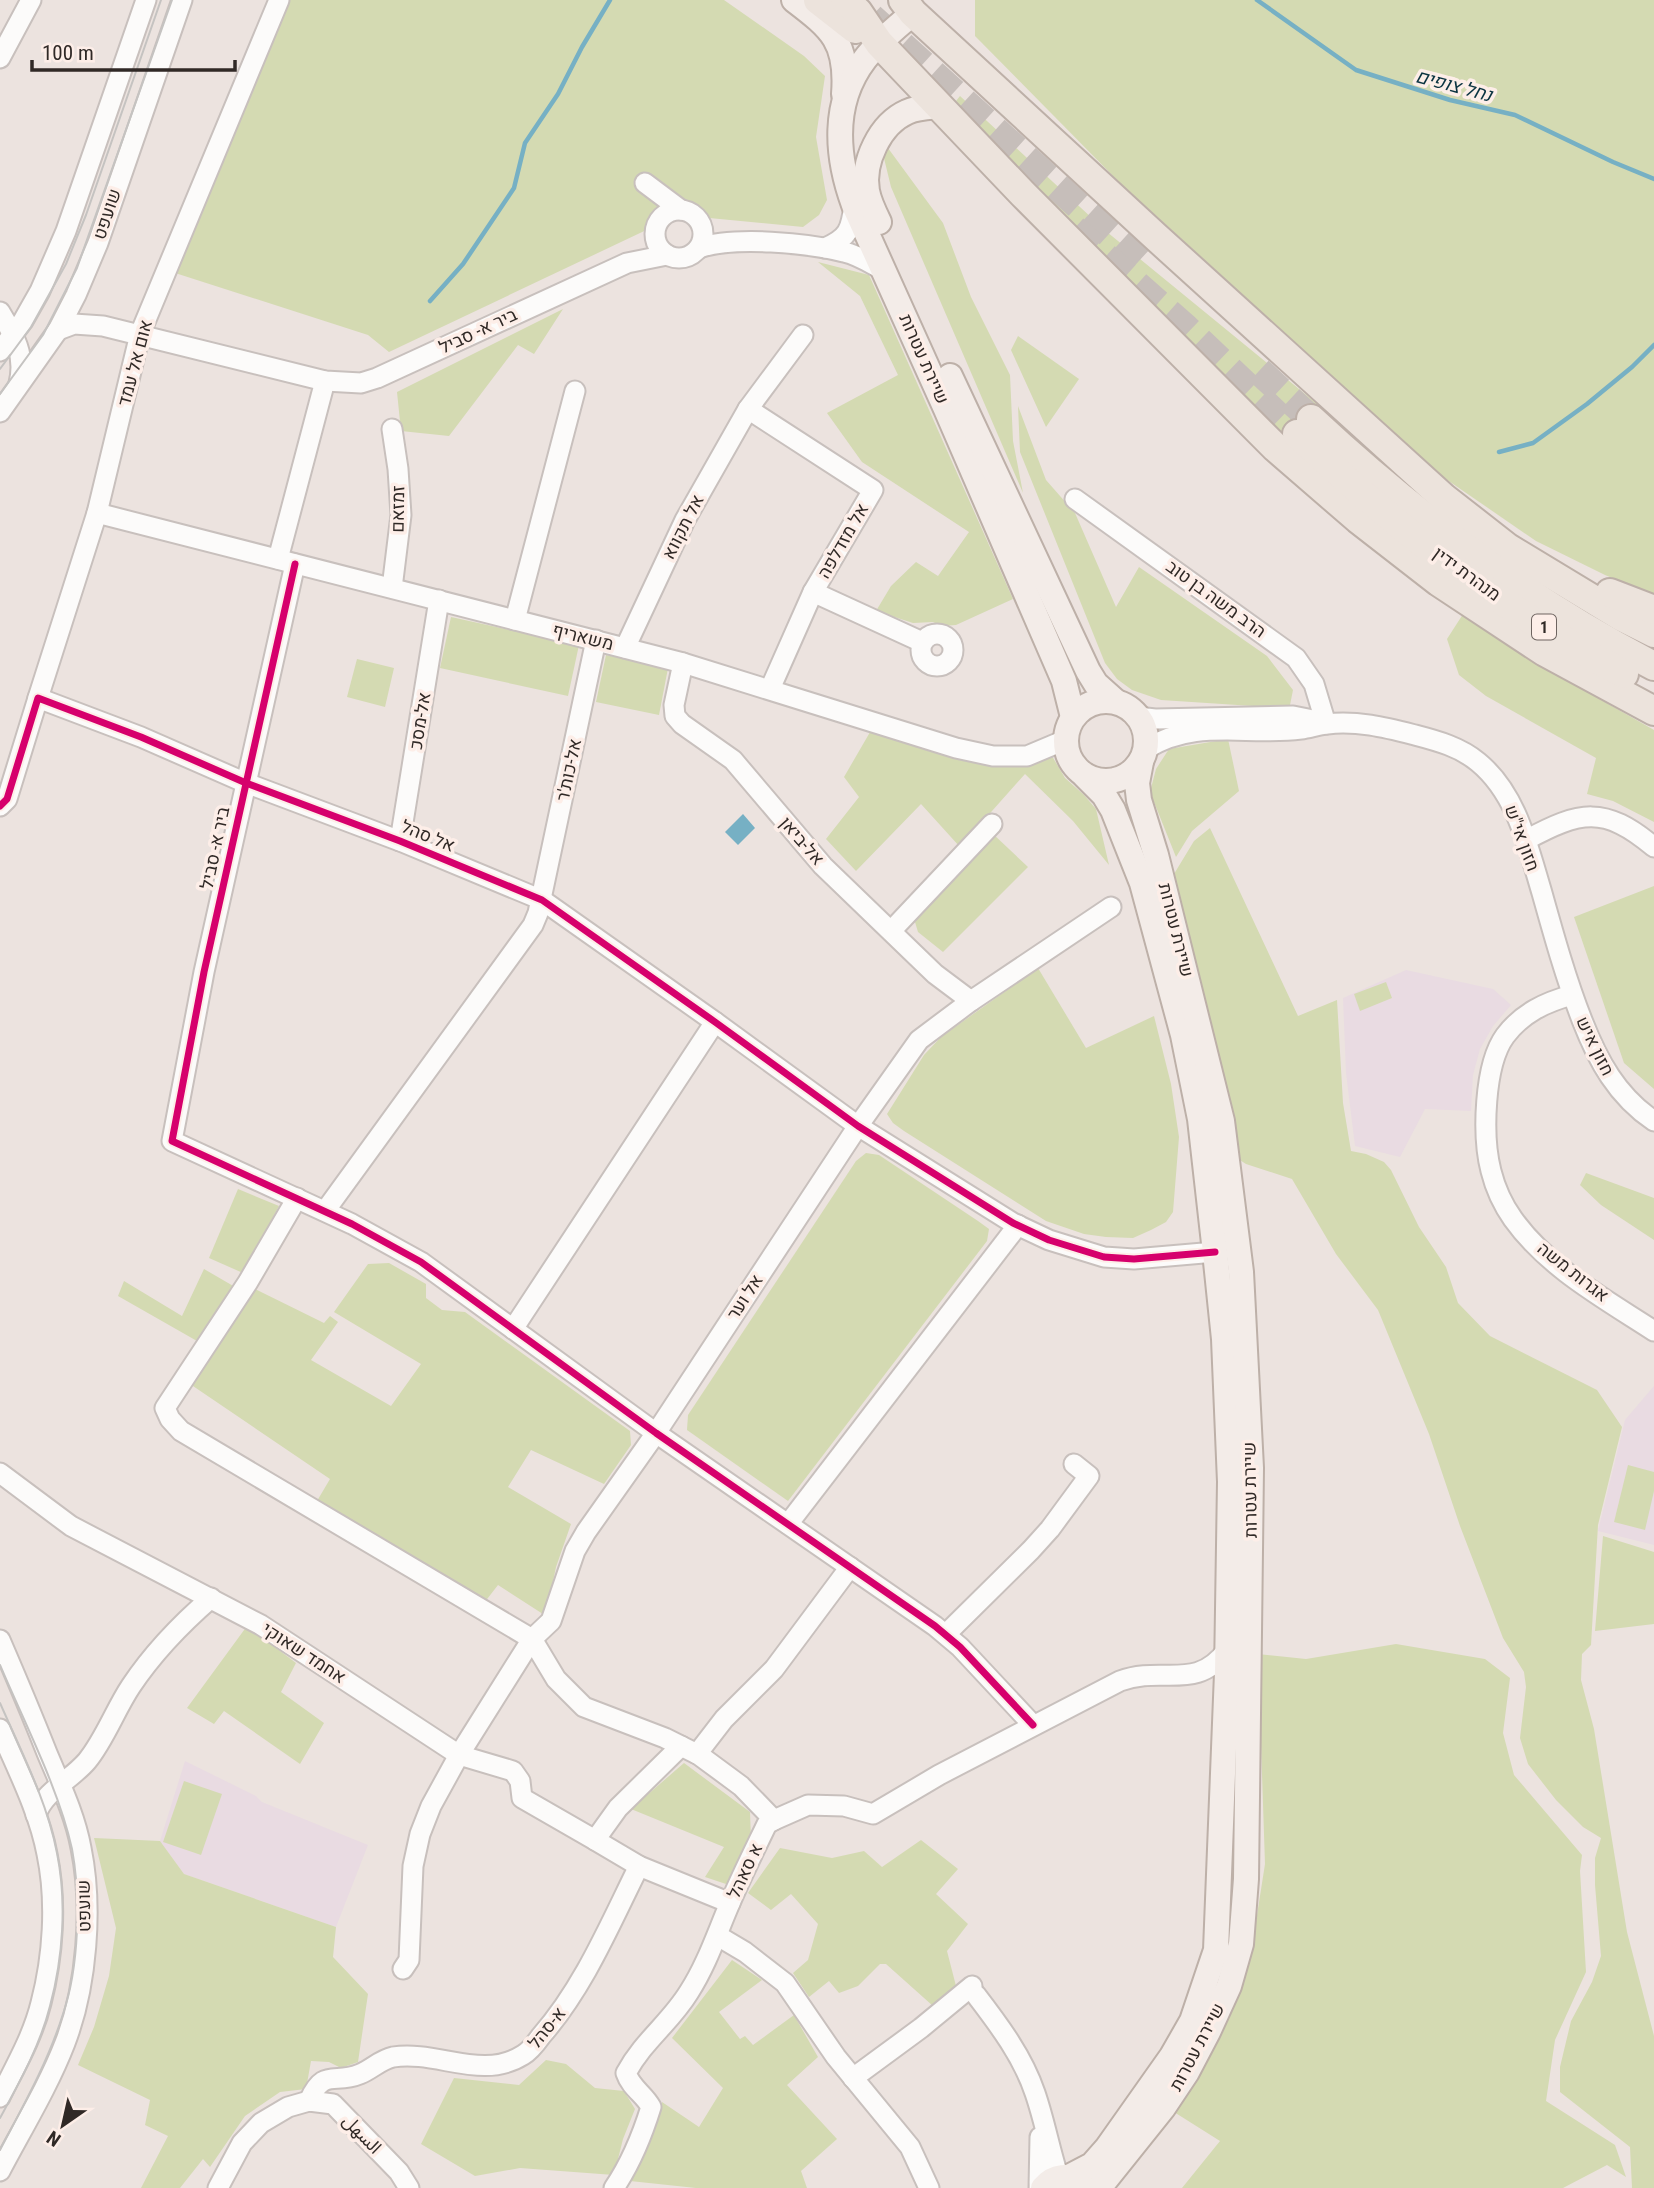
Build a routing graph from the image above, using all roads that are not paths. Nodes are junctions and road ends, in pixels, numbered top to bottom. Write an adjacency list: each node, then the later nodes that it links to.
1 (31, 0): 10 (street)
2 (146, 0): 29 (street, שועפט)
3 (182, 0): 23 (street, שועפט)
4 (279, 0): 26 (street, אום אל עמד)
5 (794, 0): 12 (main road)
6 (818, 0): 9 (highway)
7 (845, 0): 9 (highway)
8 (902, 4): 9 (main road, שיירת עטרות); 36 (highway)
9 (879, 43): 11 (highway); 12 (main road, שיירת עטרות)
10 (0, 58)
11 (940, 106): 54 (main road, שיירת עטרות); 55 (highway)
12 (843, 109): 13 (main road, שיירת עטרות)
13 (854, 205): 19 (street); 22 (main road, שיירת עטרות)
14 (681, 210): 15 (street); 16 (street); 16 (street)
15 (701, 225): 17 (street); 18 (street)
16 (656, 230): 20 (street); 21 (street, ביר א- סביל)
17 (737, 241): 18 (street); 19 (street)
18 (699, 248): 20 (street)
19 (825, 248): 22 (street)
20 (667, 255): 21 (street, ביר א- סביל)
21 (627, 263): 30 (street, ביר א- סביל)
22 (883, 270): 58 (main road, שיירת עטרות)
23 (76, 295): 25 (street, ביר א- סביל); 28 (street, שועפט)
24 (0, 312): 29 (street)
25 (103, 326): 26 (street, ביר א- סביל); 28 (street, ביר א- סביל)
26 (140, 334): 30 (street, ביר א- סביל); 38 (street, אום אל עמד)
27 (803, 335): 33 (street, אל תקווא)
28 (53, 337): 29 (street, ביר א- סביל); 31 (street, שועפט)
29 (7, 345): 31 (street)
30 (325, 381): 39 (street, ביר א- סביל)
31 (19, 384): 34 (street, שועפט)
32 (575, 391): 44 (street)
33 (748, 409): 41 (street, אל מזדלפה); 48 (street, אל תקווא)
34 (0, 412)
35 (392, 429): 40 (street, זמזאם)
36 (1444, 498): 43 (highway); 45 (highway)
37 (1074, 499): 57 (street, הרב משה בן טוב)
38 (97, 513): 39 (street, משאריף); 53 (street, אום אל עמד)
39 (286, 561): 40 (street, משאריף); 61 (street, ביר א- סביל)
40 (392, 589): 42 (street, משאריף)
41 (813, 592): 47 (street); 51 (street, אל מזדלפה)
42 (439, 600): 44 (street, משאריף); 65 (street, אל-מסכ)
43 (1654, 610)
44 (516, 620): 46 (street, משאריף)
45 (1654, 633)
46 (596, 640): 48 (street, משאריף); 67 (street, אל-כות'ר)
47 (922, 642)
48 (625, 648): 49 (street, משאריף)
49 (683, 663): 51 (street, משאריף); 69 (street, אל-ביאן)
50 (1654, 666): 52 (highway, מנהרת ידין / 1)
51 (770, 689): 58 (street, משאריף)
52 (1654, 690)
53 (38, 698): 61 (street, אל סהל); 62 (street)
54 (1115, 701): 56 (main road); 58 (main road)
55 (1654, 711)
56 (1138, 716): 57 (street, חזון אי"ש); 59 (main road)
57 (1326, 724): 59 (street, חזון אי"ש); 64 (street, חזון אי"ש)
58 (1069, 729): 60 (main road)
59 (1143, 756): 60 (main road); 115 (main road, שיירת עטרות)
60 (1085, 775): 78 (main road, שיירת עטרות)
61 (246, 783): 65 (street, אל סהל); 75 (street, ביר א- סביל)
62 (3, 803)
63 (992, 824): 69 (street)
64 (1526, 840): 66 (street); 70 (street, חזון אי"ש)
65 (400, 841): 67 (street, אל סהל)
66 (1654, 847)
67 (542, 900): 72 (street, אל סהל); 76 (street, אל-כות'ר)
68 (1111, 907): 71 (street, אל וער)
69 (891, 931): 71 (street, אל-ביאן)
70 (1572, 995): 73 (street, חזון איש); 80 (street, אגרות משה)
71 (971, 1001): 74 (street, אל וער)
72 (715, 1021): 74 (street, אל סהל); 79 (street)
73 (1654, 1121)
74 (858, 1126): 77 (street, אל סהל); 81 (street, אל וער)
75 (297, 1198): 76 (street); 88 (street)
76 (325, 1211): 79 (street)
77 (1018, 1225): 78 (street, אל סהל); 84 (street)
78 (1215, 1252): 90 (main road, שיירת עטרות)
79 (513, 1329): 81 (street)
80 (1654, 1331)
81 (656, 1433): 84 (street); 88 (street, אל וער)
82 (1074, 1464): 87 (street)
83 (0, 1473): 86 (street, אחמד שאוקי)
84 (788, 1524): 85 (street)
85 (850, 1567): 87 (street); 95 (street)
86 (211, 1598): 96 (street, אחמד שאוקי); 98 (street)
87 (946, 1634): 93 (street)
88 (532, 1639): 95 (street); 96 (street, אל וער)
89 (0, 1640): 98 (street, שועפט)
90 (1227, 1650): 91 (street); 92 (main road, שיירת עטרות)
91 (1175, 1675): 92 (street); 93 (street)
92 (1226, 1699): 110 (main road, שיירת עטרות)
93 (1033, 1725): 100 (street)
94 (0, 1729): 97 (street, שועפט)
95 (689, 1750): 100 (street); 101 (street)
96 (459, 1755): 101 (street, אחמד שאוקי); 105 (street, אל וער)
97 (16, 1766): 98 (street); 99 (street, שועפט)
98 (61, 1785): 99 (street); 109 (street, שועפט)
99 (36, 1815): 107 (street, שועפט)
100 (774, 1821): 103 (street, א סאהל)
101 (595, 1840): 102 (street)
102 (639, 1866): 103 (street); 108 (street, א-סהל)
103 (730, 1903): 104 (street, א סאהל)
104 (718, 1936): 106 (street); 113 (street, א סאהל)
105 (403, 1969)
106 (853, 2078): 110 (street); 114 (street)
107 (0, 2097)
108 (309, 2101): 111 (street); 112 (street, السهل)
109 (0, 2171)
110 (1059, 2183)
111 (218, 2188)
112 (409, 2188)
113 (614, 2188)
114 (929, 2188)
115 (1099, 2188)

